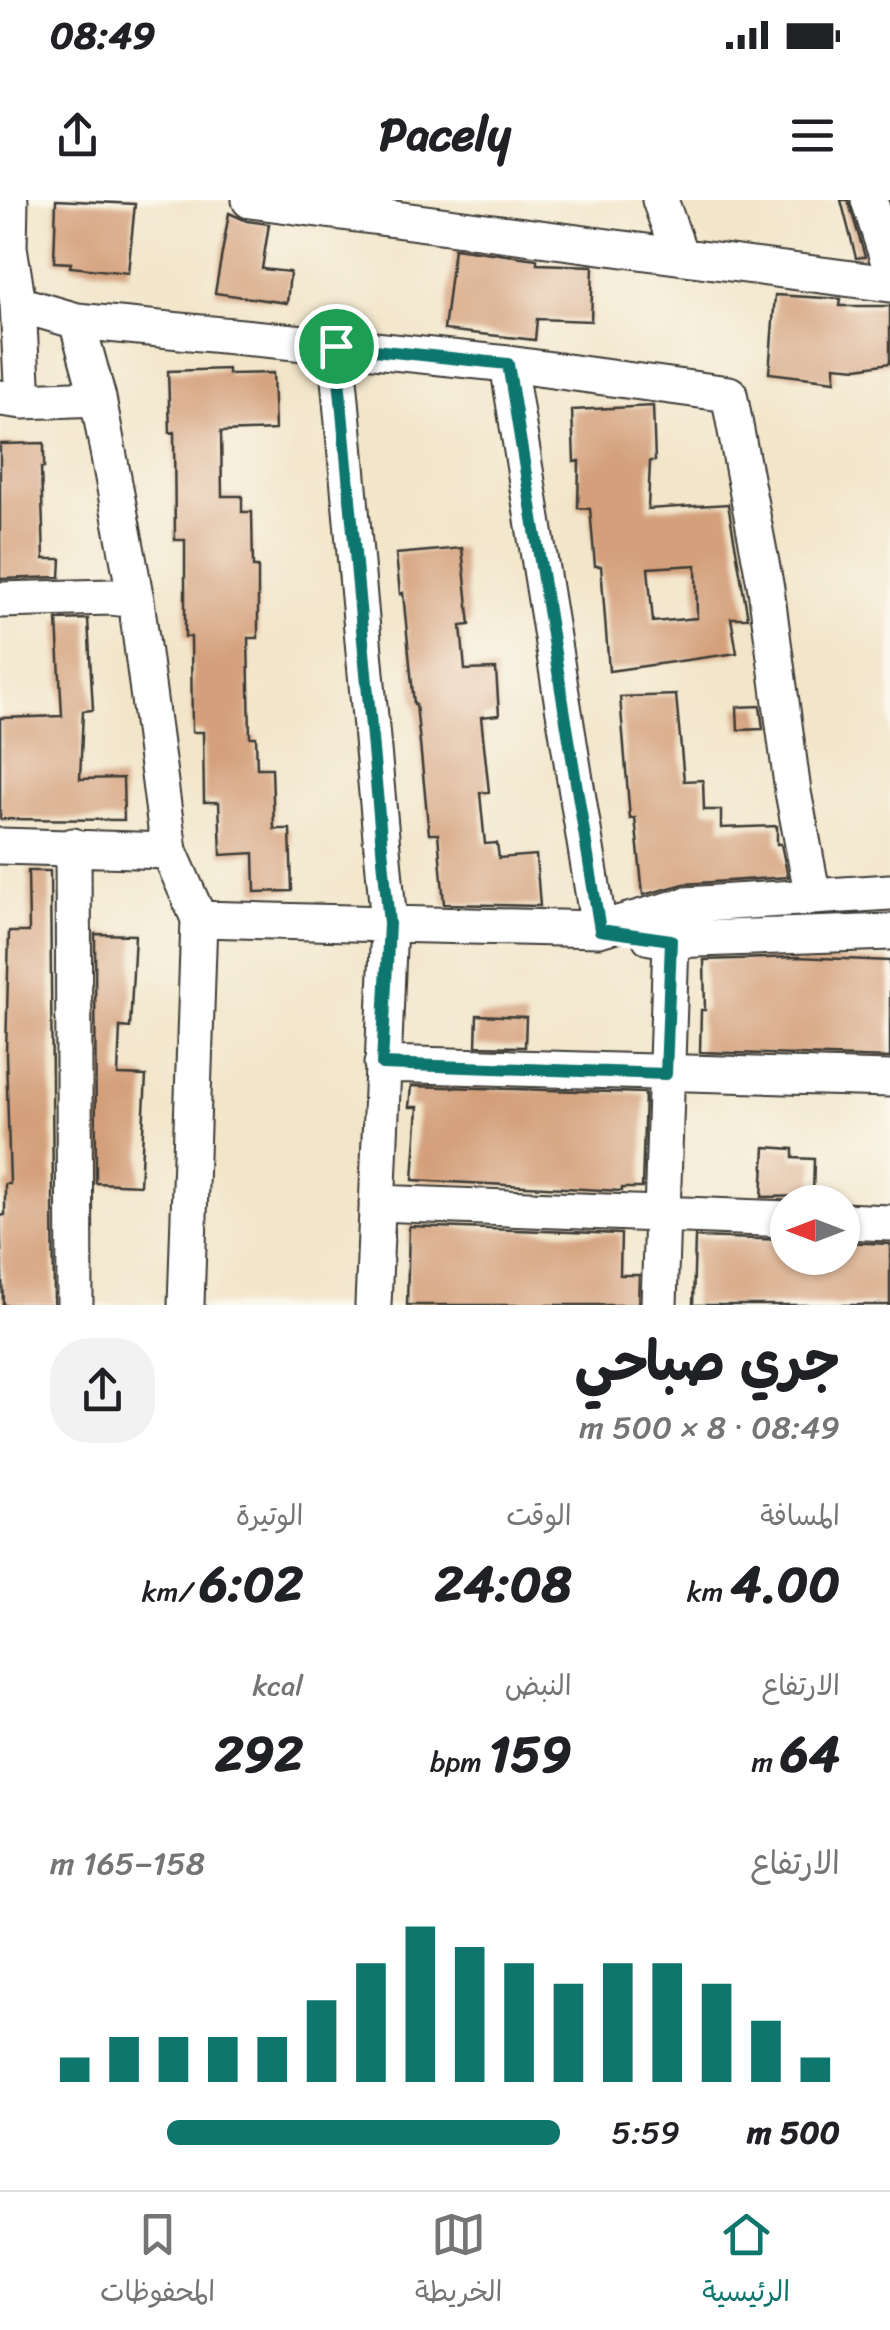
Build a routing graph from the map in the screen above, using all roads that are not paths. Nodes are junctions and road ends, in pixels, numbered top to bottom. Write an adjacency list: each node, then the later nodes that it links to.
1 (10, 200): 10 (street)
2 (250, 200): 5 (street)
3 (660, 200): 7 (street)
4 (869, 200): 8 (street)
5 (330, 205): 6 (street)
6 (464, 214): 7 (street)
7 (680, 256): 9 (street)
8 (890, 265)
9 (890, 284)
10 (18, 304): 11 (street); 15 (street)
11 (77, 321): 12 (street); 14 (street)
12 (336, 346): 13 (street); 24 (street)
13 (508, 364): 22 (street); 25 (street)
14 (98, 398): 15 (street); 17 (street)
15 (11, 400)
16 (0, 600): 17 (street)
17 (136, 600): 20 (street)
18 (0, 846): 19 (street)
19 (73, 846): 20 (street); 36 (street)
20 (168, 851): 23 (street)
21 (890, 892): 22 (street)
22 (813, 896): 25 (street)
23 (199, 919): 24 (street); 37 (street)
24 (389, 924): 25 (street); 28 (street)
25 (600, 930): 27 (street)
26 (890, 932): 27 (street)
27 (671, 940): 29 (street)
28 (382, 1064): 29 (street); 31 (street)
29 (666, 1074): 30 (street); 32 (street)
30 (890, 1079)
31 (378, 1203): 32 (street); 38 (street)
32 (662, 1214): 33 (street); 39 (street)
33 (770, 1218)
34 (860, 1222): 35 (street)
35 (890, 1223)
36 (75, 1305)
37 (186, 1305)
38 (373, 1305)
39 (658, 1305)

